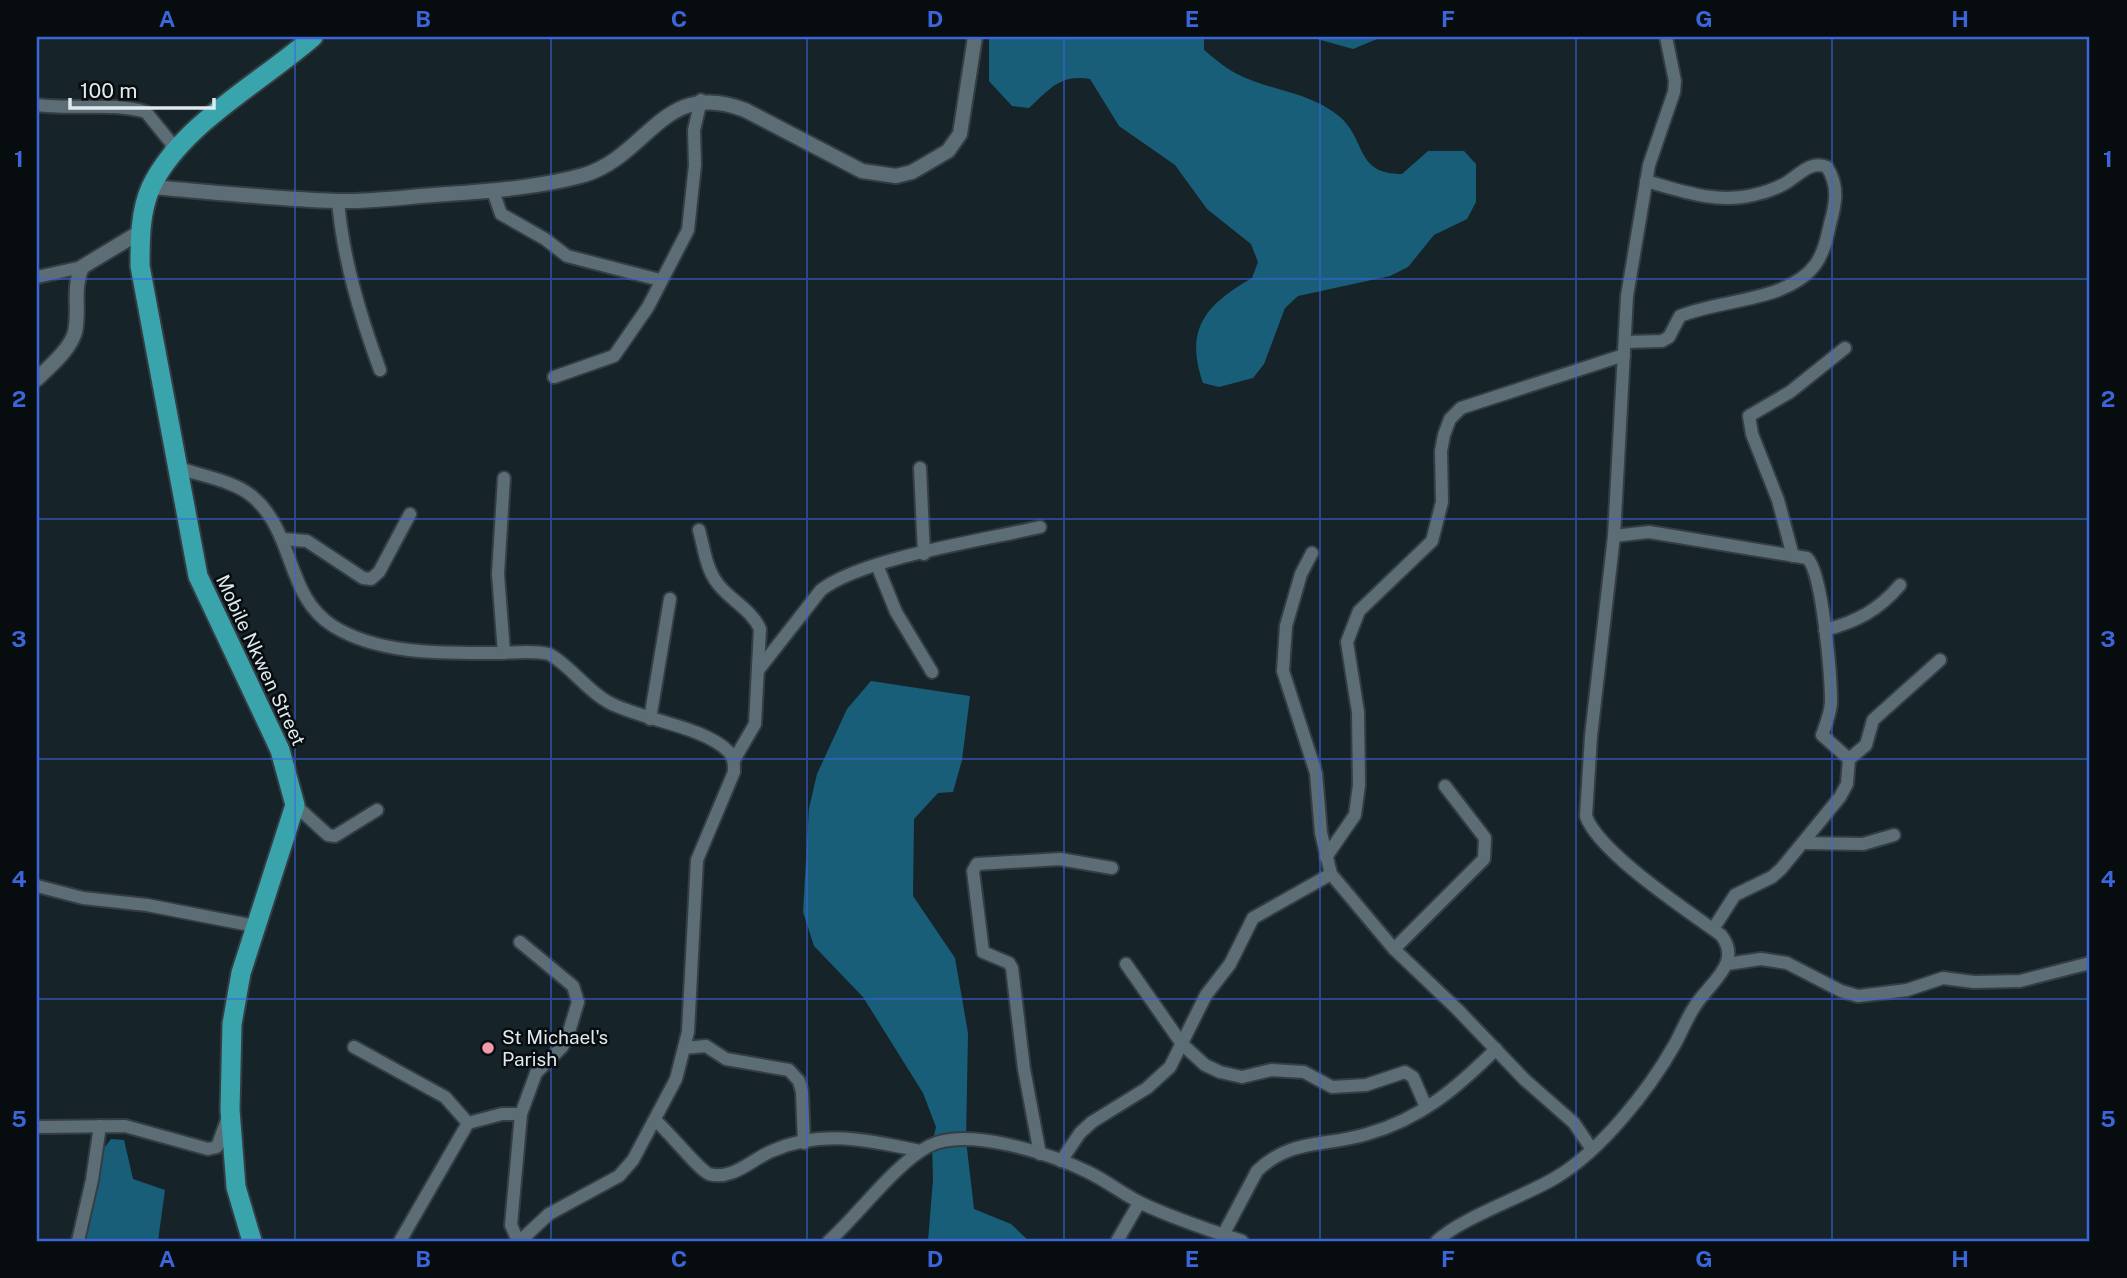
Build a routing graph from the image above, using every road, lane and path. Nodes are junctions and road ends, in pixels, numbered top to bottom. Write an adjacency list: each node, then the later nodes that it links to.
1 (313, 37): 6 (highway, Mobile Nkwen Street)
2 (975, 37): 4 (street)
3 (1665, 37): 7 (street)
4 (701, 100): 9 (street); 14 (street)
5 (37, 105): 6 (street)
6 (168, 160): 8 (highway, Mobile Nkwen Street)
7 (1646, 181): 15 (street); 15 (street)
8 (151, 187): 10 (street); 11 (highway, Mobile Nkwen Street)
9 (493, 191): 10 (street); 14 (street)
10 (338, 201): 17 (street)
11 (140, 232): 12 (street); 20 (highway, Mobile Nkwen Street)
12 (82, 267): 13 (street); 19 (street)
13 (37, 277)
14 (660, 280): 18 (street)
15 (1625, 348): 26 (street); 47 (street)
16 (1844, 348): 30 (street)
17 (380, 370)
18 (554, 377)
19 (37, 379)
20 (179, 468): 27 (street); 43 (highway, Mobile Nkwen Street)
21 (920, 468): 29 (street)
22 (504, 478): 35 (street)
23 (410, 514): 27 (street)
24 (1040, 527): 29 (street)
25 (699, 530): 37 (street)
26 (1614, 536): 30 (street); 52 (street)
27 (283, 539): 35 (street)
28 (1312, 553): 47 (street)
29 (924, 554): 31 (street)
30 (1793, 556): 34 (street)
31 (877, 565): 37 (street); 38 (street)
32 (1900, 585): 34 (street)
33 (670, 598): 39 (street)
34 (1825, 630): 40 (street)
35 (504, 653): 39 (street)
36 (1940, 660): 40 (street)
37 (759, 669): 41 (street)
38 (932, 673)
39 (650, 719): 41 (street)
40 (1849, 759): 46 (street)
41 (734, 760): 60 (street)
42 (1445, 786): 54 (street)
43 (295, 805): 44 (street); 51 (highway)
44 (377, 810)
45 (1894, 835): 46 (street)
46 (1803, 843): 52 (street)
47 (1326, 857): 49 (street)
48 (1112, 869): 72 (street)
49 (1331, 874): 54 (street); 58 (street)
50 (37, 886): 51 (street)
51 (255, 926): 63 (highway)
52 (1713, 929): 57 (street)
53 (520, 942): 64 (street)
54 (1394, 949): 61 (street)
55 (2090, 963): 57 (street)
56 (1126, 964): 58 (street)
57 (1727, 964): 70 (street)
58 (1182, 1044): 62 (street); 73 (street)
59 (354, 1047): 66 (street)
60 (684, 1048): 65 (street); 69 (street)
61 (1496, 1049): 62 (street); 70 (street)
62 (1426, 1107): 75 (street)
63 (230, 1110): 67 (street); 77 (highway)
64 (521, 1114): 66 (street); 79 (street)
65 (656, 1121): 69 (street); 79 (street)
66 (468, 1123): 78 (street)
67 (100, 1126): 68 (street); 76 (street)
68 (37, 1127)
69 (804, 1143): 71 (street)
70 (1591, 1148): 83 (street)
71 (920, 1151): 72 (street); 80 (street)
72 (1040, 1154): 73 (street)
73 (1061, 1161): 74 (street)
74 (1139, 1203): 75 (street); 81 (street)
75 (1223, 1234): 82 (street)
76 (78, 1241)
77 (252, 1241)
78 (400, 1241)
79 (519, 1241)
80 (829, 1241)
81 (1117, 1241)
82 (1242, 1241)
83 (1437, 1241)

